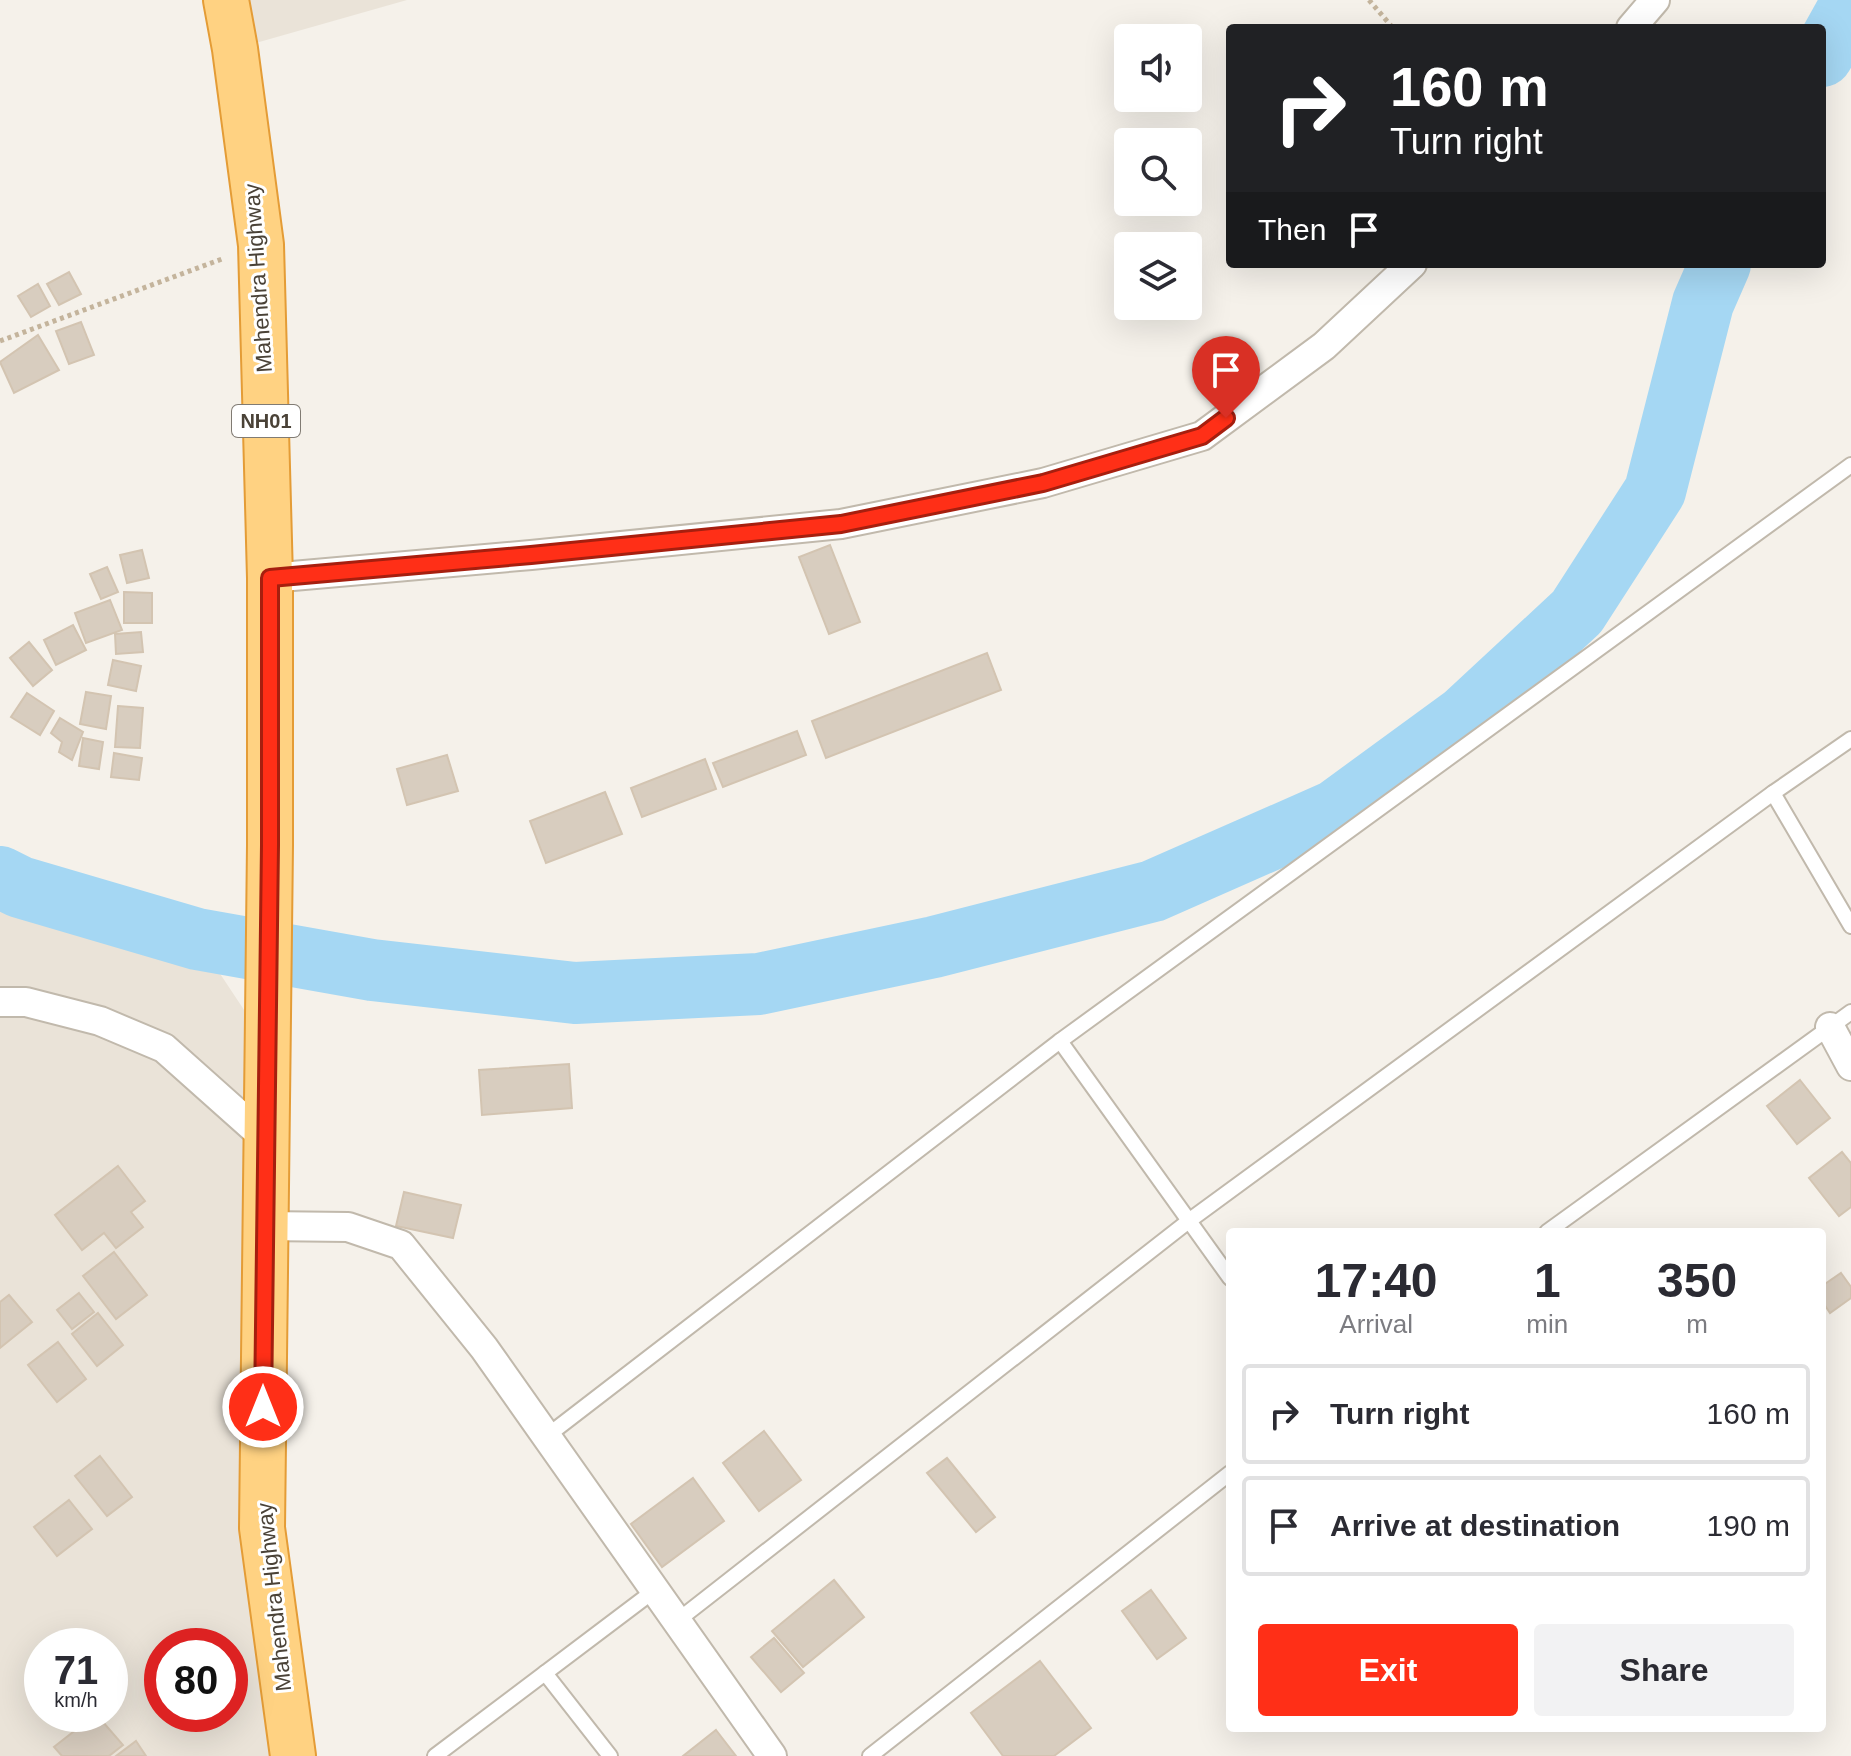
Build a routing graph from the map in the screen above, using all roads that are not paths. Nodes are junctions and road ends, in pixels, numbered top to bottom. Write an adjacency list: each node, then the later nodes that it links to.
1 (226, 0): 6 (highway, Mahendra Highway / NH01)
2 (1655, 0): 3 (street)
3 (1634, 24)
4 (1408, 268): 6 (street)
5 (1850, 467): 13 (lane)
6 (270, 578): 15 (highway, Mahendra Highway / NH01)
7 (1851, 739): 8 (lane)
8 (1773, 793): 9 (lane); 16 (lane)
9 (1851, 926)
10 (13, 1002): 12 (street); 15 (street)
11 (1841, 1019): 14 (street); 18 (lane)
12 (0, 1022)
13 (1060, 1041): 16 (lane); 20 (lane)
14 (1851, 1066)
15 (266, 1139): 17 (highway, Mahendra Highway / NH01)
16 (1190, 1220): 19 (lane); 23 (lane)
17 (264, 1226): 20 (street); 25 (highway, Mahendra Highway / NH01)
18 (1553, 1228)
19 (1226, 1272)
20 (547, 1436): 22 (street)
21 (1226, 1476): 29 (lane)
22 (655, 1590): 23 (street); 24 (lane)
23 (677, 1621): 28 (street)
24 (545, 1673): 26 (lane); 27 (lane)
25 (293, 1756)
26 (435, 1756)
27 (610, 1756)
28 (772, 1756)
29 (870, 1756)

